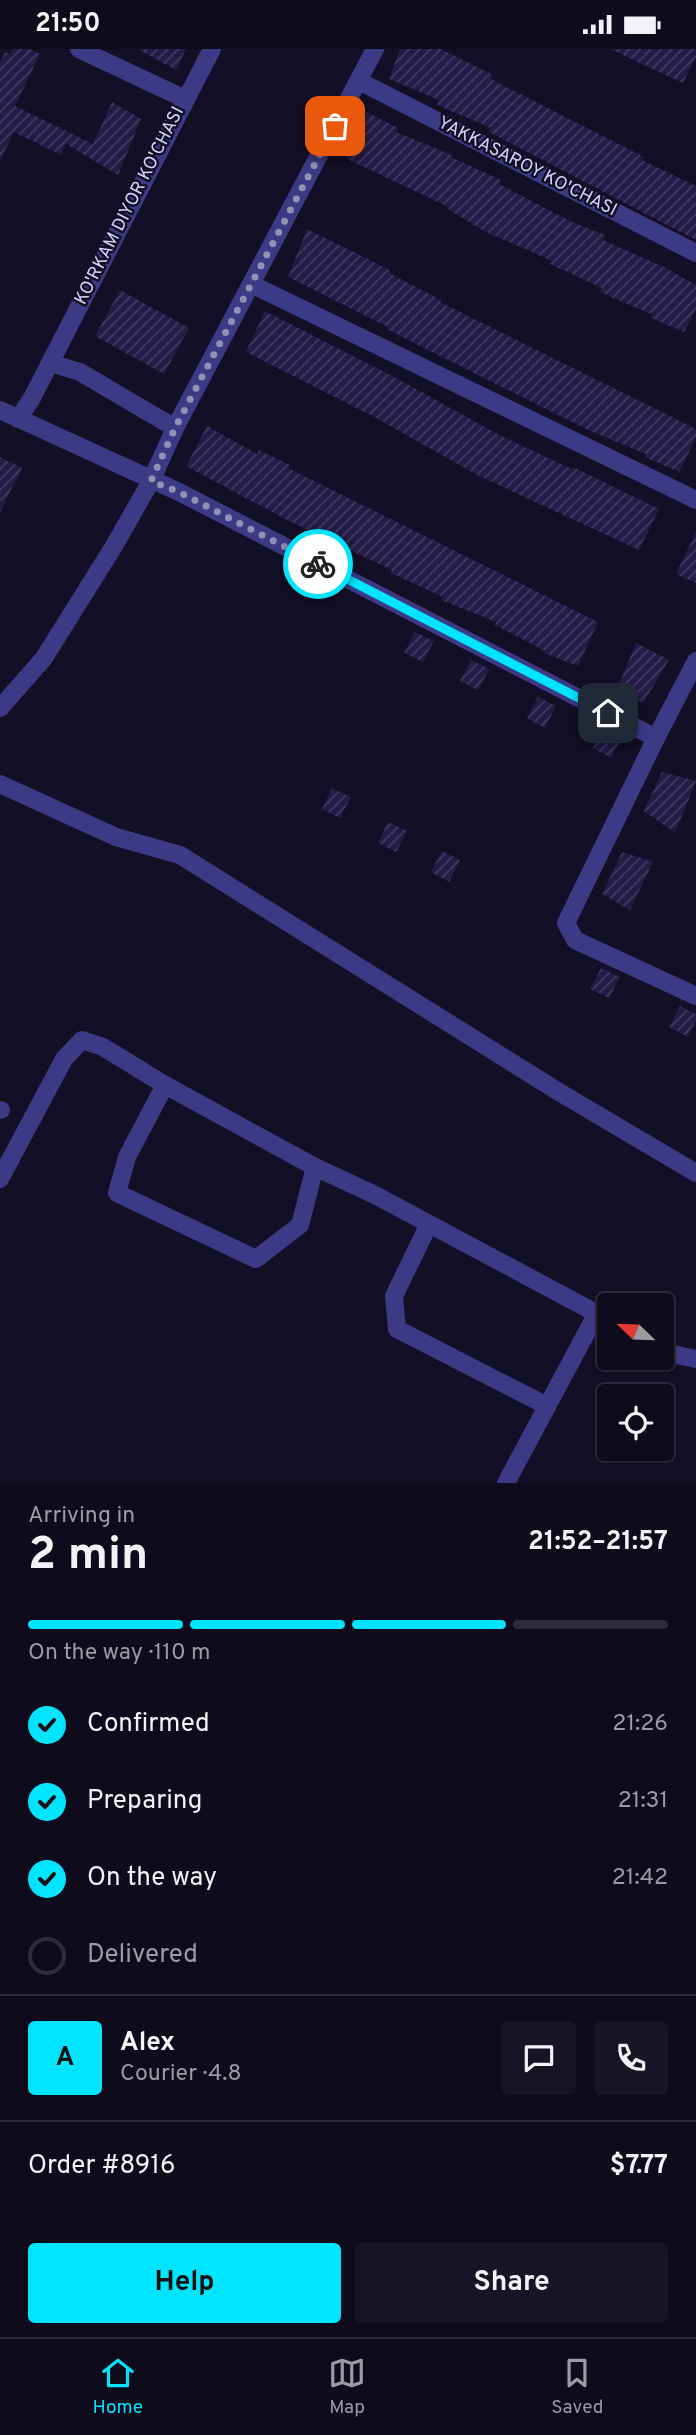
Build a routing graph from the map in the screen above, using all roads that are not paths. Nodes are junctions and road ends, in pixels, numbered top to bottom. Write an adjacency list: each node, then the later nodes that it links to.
1 (79, 49): 5 (street)
2 (212, 49): 5 (street, KO'RKAM DIYOR KO'CHASI)
3 (375, 49): 4 (street)
4 (359, 81): 6 (street, YAKKASAROY KO'CHASI); 7 (street)
5 (185, 99): 8 (street, KO'RKAM DIYOR KO'CHASI)
6 (696, 253)
7 (251, 284): 11 (street); 13 (street)
8 (50, 363): 10 (street, KO'RKAM DIYOR KO'CHASI); 11 (street)
9 (0, 410): 10 (street)
10 (18, 419): 12 (street)
11 (175, 428): 12 (street)
12 (151, 481): 15 (street); 16 (street)
13 (696, 500)
14 (696, 661): 16 (street)
15 (0, 709)
16 (656, 738): 18 (street)
17 (0, 784): 21 (street)
18 (696, 996)
19 (165, 1085): 20 (street); 20 (street); 22 (street)
20 (315, 1167): 23 (street)
21 (696, 1173)
22 (0, 1179)
23 (429, 1224): 24 (street); 28 (street)
24 (597, 1314)
25 (597, 1327): 28 (street)
26 (674, 1353): 27 (street)
27 (696, 1359)
28 (547, 1406): 29 (street)
29 (506, 1483)

